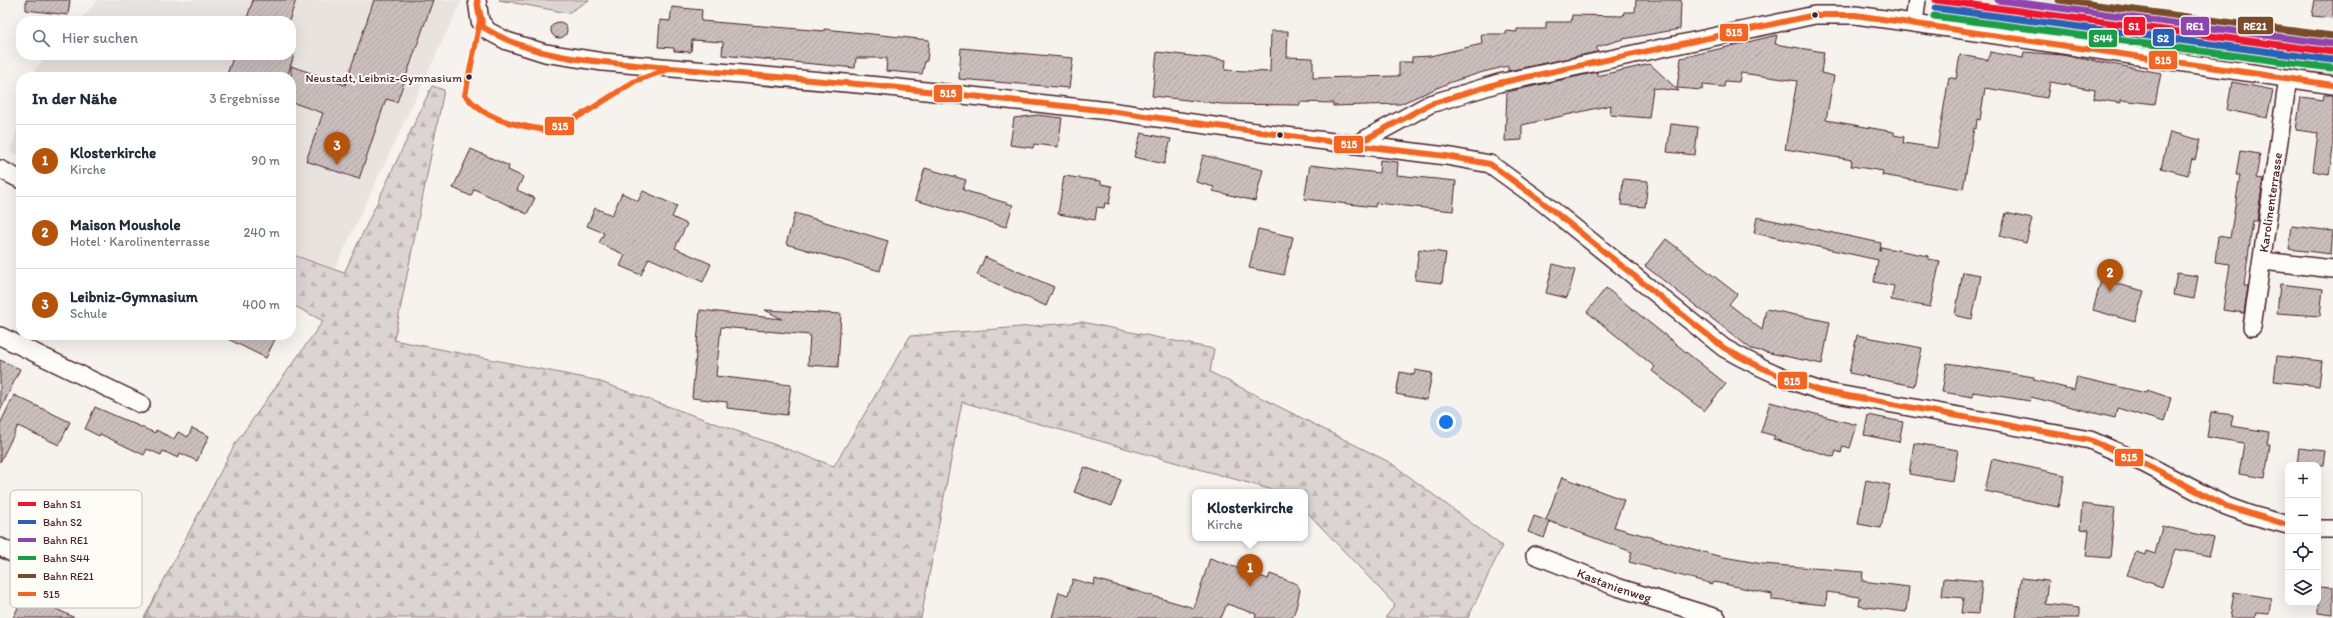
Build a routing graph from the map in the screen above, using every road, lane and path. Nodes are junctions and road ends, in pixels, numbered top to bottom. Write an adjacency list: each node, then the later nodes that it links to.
1 (477, 0): 6 (street)
2 (1917, 0): 3 (street)
3 (1914, 23): 4 (street); 6 (street)
4 (2288, 78): 5 (street); 9 (street, Karolinenterrasse)
5 (2333, 85)
6 (1355, 145): 14 (street)
7 (0, 169): 8 (street)
8 (16, 177)
9 (2263, 261): 10 (street); 11 (street, Karolinenterrasse)
10 (2333, 269)
11 (2252, 327)
12 (0, 336): 13 (street)
13 (141, 404)
14 (2285, 524)
15 (2321, 529): 16 (street)
16 (2333, 529)
17 (0, 547): 18 (street)
18 (10, 552)
19 (1535, 555): 20 (street, Kastanienweg)
20 (1717, 618)

